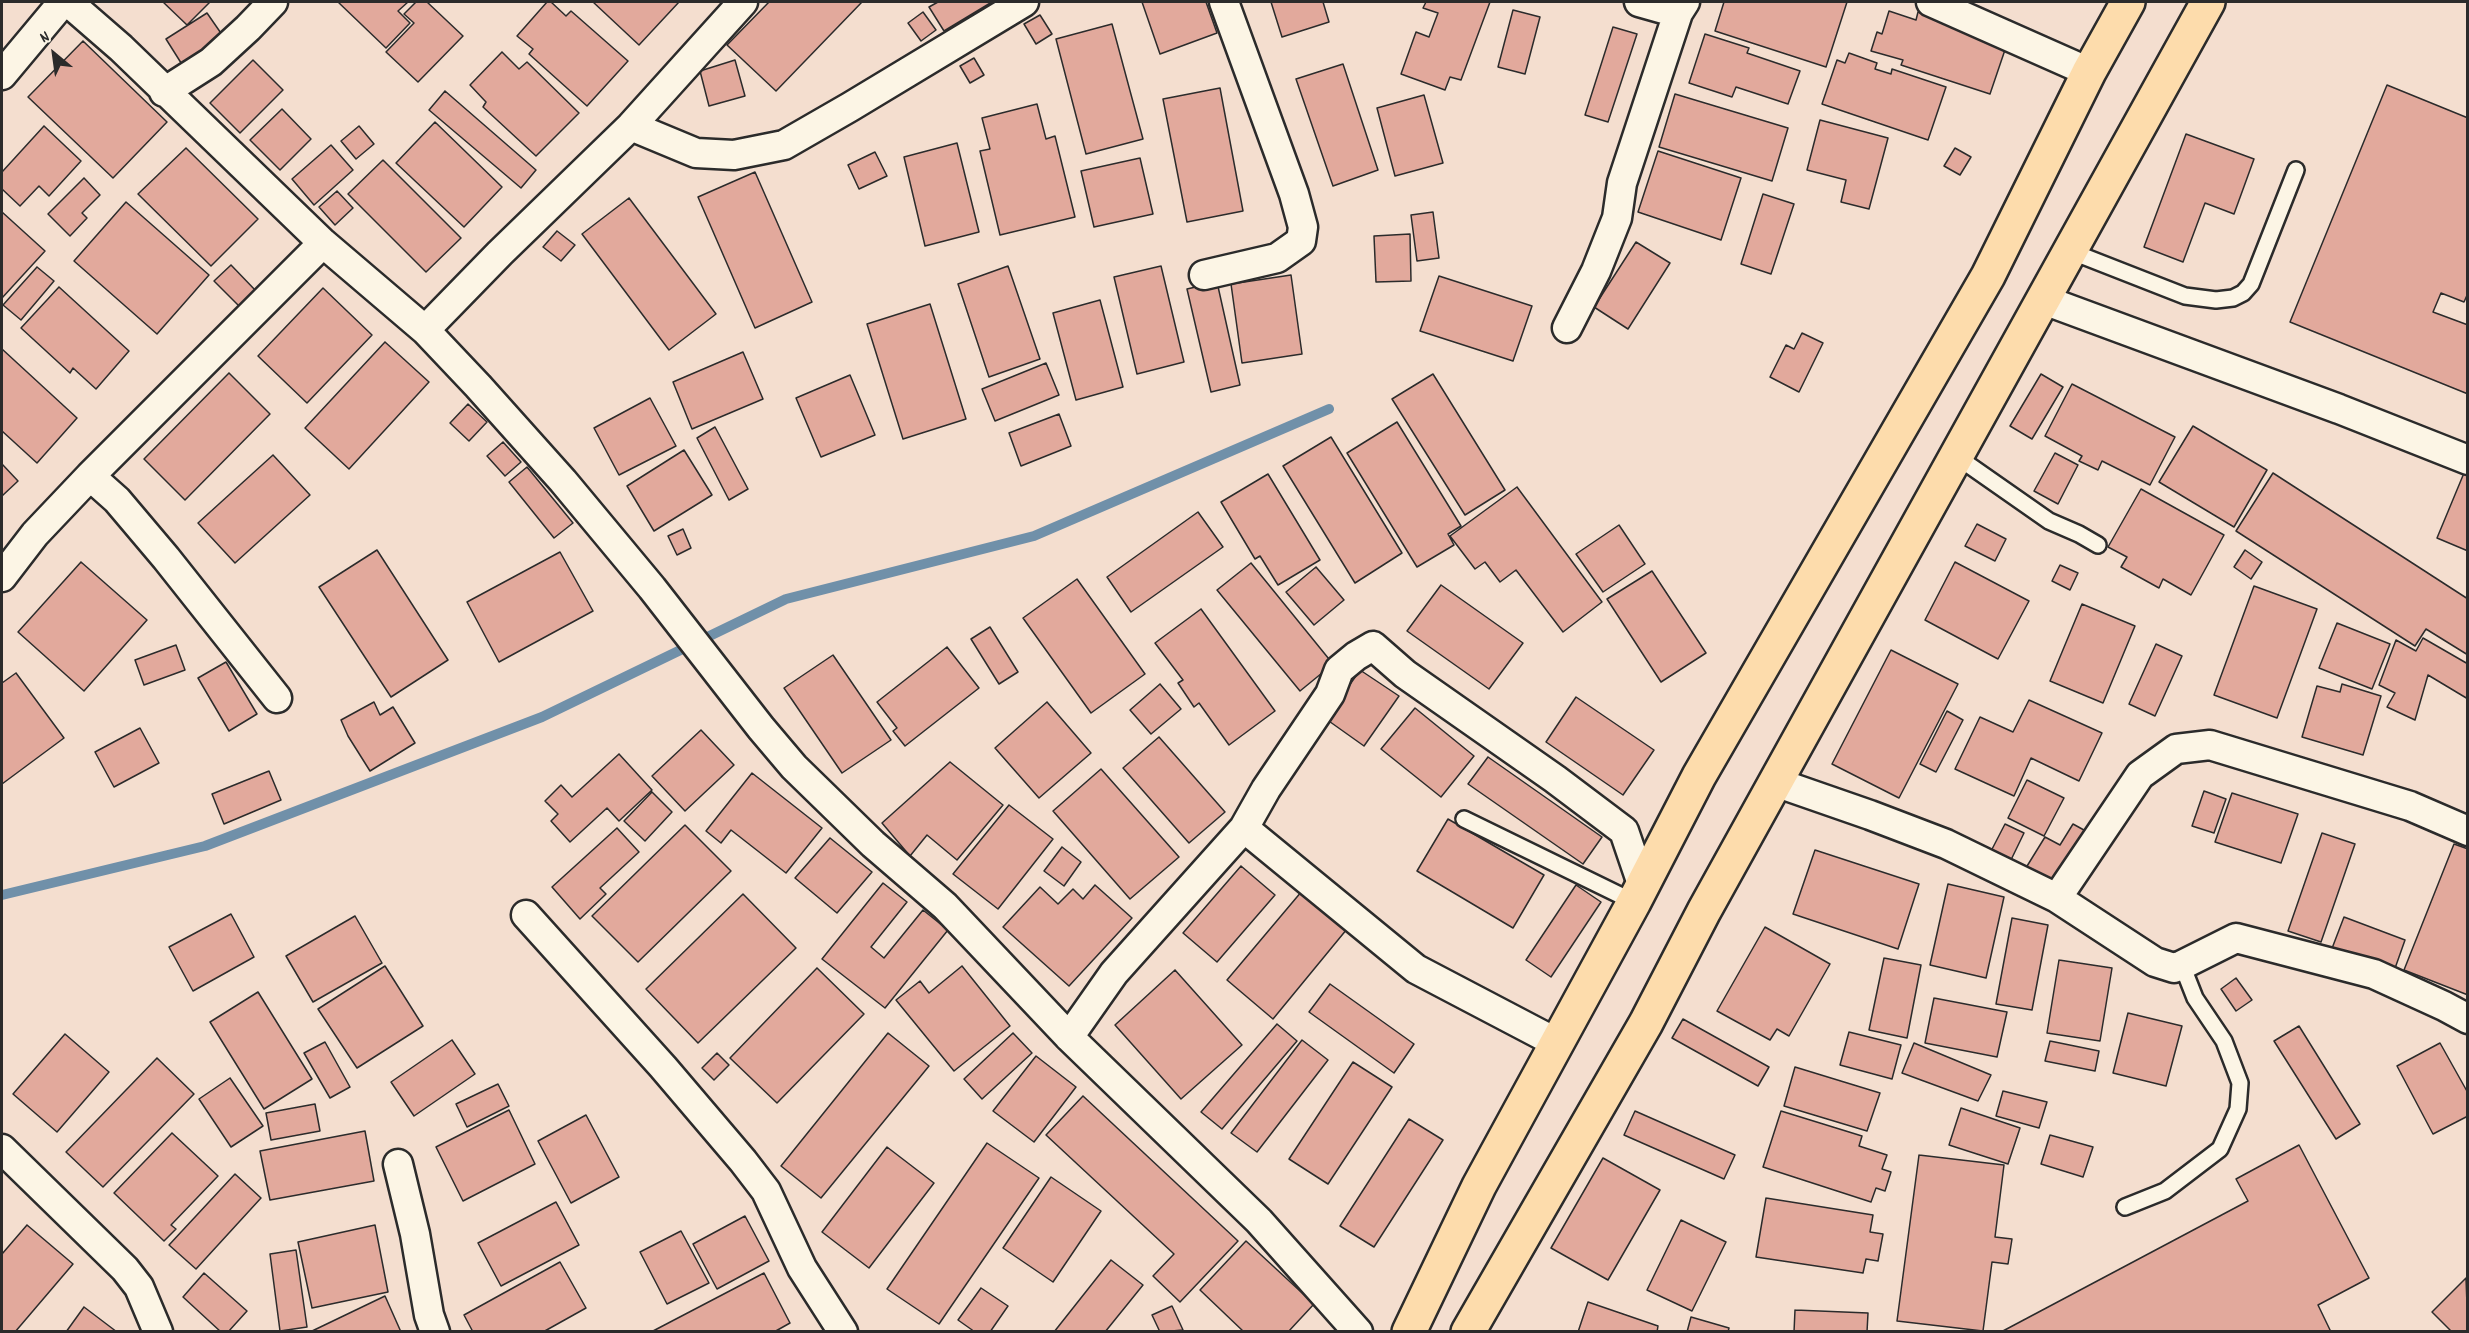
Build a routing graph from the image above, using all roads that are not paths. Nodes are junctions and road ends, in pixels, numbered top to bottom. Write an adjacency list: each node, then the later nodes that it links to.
1 (63, 2): 13 (street)
2 (68, 2): 14 (street)
3 (273, 2): 14 (street)
4 (743, 2): 15 (street)
5 (1024, 2): 15 (street)
6 (1224, 2): 19 (street)
7 (1639, 2): 11 (street)
8 (1931, 2): 12 (street)
9 (2128, 2): 12 (highway)
10 (2208, 2): 18 (highway)
11 (1681, 7): 21 (street)
12 (2089, 72): 33 (highway)
13 (2, 75)
14 (164, 92): 17 (street)
15 (631, 126): 22 (street)
16 (2296, 170): 18 (lane)
17 (323, 243): 22 (street); 25 (street)
18 (2070, 251): 20 (highway)
19 (1204, 275)
20 (2044, 300): 23 (highway); 24 (street)
21 (1567, 328)
22 (425, 330): 38 (street)
23 (1956, 456): 26 (lane); 29 (highway)
24 (2468, 460)
25 (90, 476): 27 (street); 28 (street)
26 (2098, 545)
27 (2, 577)
28 (277, 698)
29 (1775, 782): 34 (street); 48 (highway)
30 (1464, 819): 33 (lane)
31 (1244, 828): 33 (street); 38 (street); 39 (street)
32 (2468, 831): 34 (street)
33 (1638, 893): 39 (highway)
34 (2057, 898): 36 (street)
35 (526, 915): 45 (street)
36 (2182, 965): 37 (street); 42 (lane)
37 (2468, 1019)
38 (1069, 1037): 46 (street)
39 (1557, 1043): 47 (highway)
40 (2, 1149): 43 (street)
41 (398, 1164): 44 (street)
42 (2125, 1207)
43 (158, 1332)
44 (435, 1332)
45 (843, 1332)
46 (1358, 1332)
47 (1409, 1332)
48 (1468, 1332)

